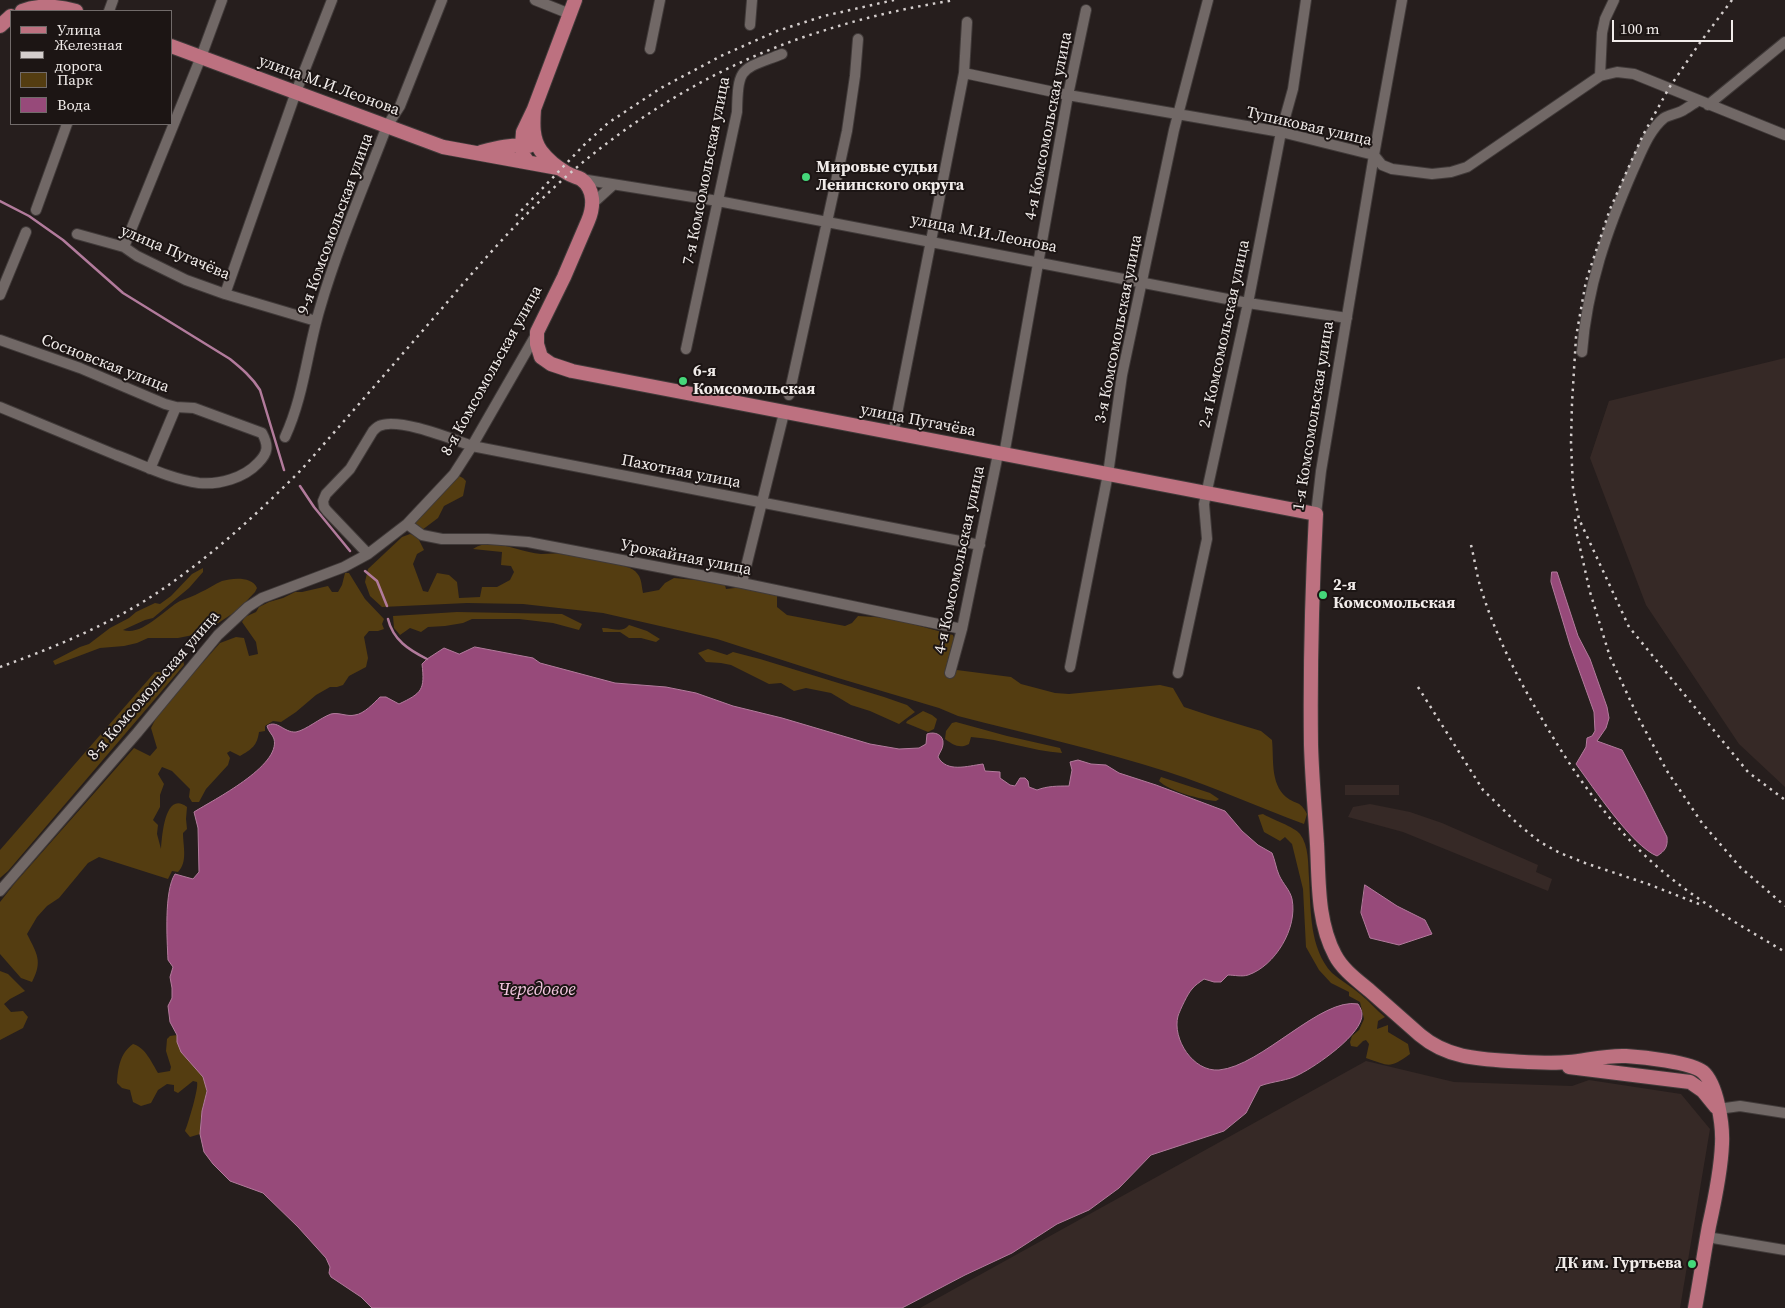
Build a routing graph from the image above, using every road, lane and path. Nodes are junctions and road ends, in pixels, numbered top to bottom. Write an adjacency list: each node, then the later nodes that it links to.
1 (222, 0): 26 (street)
2 (332, 0): 29 (street)
3 (442, 0): 36 (street, 9-я Комсомольская улица)
4 (535, 0): 16 (street)
5 (575, 0): 16 (main road)
6 (660, 0): 24 (street)
7 (752, 0): 19 (street)
8 (1208, 0): 33 (street, 3-я Комсомольская улица)
9 (1306, 0): 37 (street, 2-я Комсомольская улица)
10 (1402, 0): 42 (street, 1-я Комсомольская улица)
11 (1614, 0): 28 (street)
12 (35, 4): 13 (main road); 14 (main road)
13 (24, 10)
14 (71, 10)
15 (1086, 10): 30 (street, 4-я Комсомольская улица)
16 (570, 14): 32 (main road)
17 (10, 17): 20 (main road)
18 (967, 22): 27 (street)
19 (750, 25)
20 (0, 26)
21 (858, 39): 49 (street)
22 (1785, 42): 31 (street)
23 (172, 46): 26 (main road, улица М.И.Леонова)
24 (650, 49)
25 (782, 54): 46 (street, 7-я Комсомольская улица)
26 (201, 57): 29 (main road, улица М.И.Леонова); 53 (street)
27 (964, 73): 30 (street, Тупиковая улица); 52 (street)
28 (1600, 76): 31 (street, Тупиковая улица); 42 (street, Тупиковая улица)
29 (296, 92): 36 (main road, улица М.И.Леонова); 56 (street)
30 (1068, 95): 33 (street, Тупиковая улица); 54 (street, 4-я Комсомольская улица)
31 (1703, 103): 38 (street, Тупиковая улица); 64 (street)
32 (534, 110): 34 (main road); 39 (main road); 40 (main road)
33 (1179, 115): 37 (street, Тупиковая улица); 55 (street, 3-я Комсомольская улица)
34 (527, 123): 39 (main road); 41 (main road)
35 (67, 125): 48 (street)
36 (387, 126): 41 (main road, улица М.И.Леонова); 60 (street, 9-я Комсомольская улица)
37 (1281, 132): 42 (street, Тупиковая улица); 58 (street, 2-я Комсомольская улица)
38 (1785, 135)
39 (522, 145): 40 (main road); 41 (main road); 43 (main road)
40 (541, 151): 44 (main road)
41 (497, 152): 43 (main road)
42 (1374, 155): 59 (street, 1-я Комсомольская улица)
43 (528, 162): 44 (main road)
44 (570, 174): 45 (street, улица М.И.Леонова); 47 (main road)
45 (613, 185): 46 (street, улица М.И.Леонова); 47 (street)
46 (718, 201): 49 (street, улица М.И.Леонова); 63 (street, 7-я Комсомольская улица)
47 (592, 204): 61 (main road, 8-я Комсомольская улица)
48 (36, 210)
49 (827, 221): 52 (street, улица М.И.Леонова); 67 (street)
50 (26, 232): 57 (street)
51 (77, 234): 53 (street, улица Пугачёва)
52 (930, 241): 54 (street, улица М.И.Леонова); 71 (street)
53 (124, 247): 56 (street, улица Пугачёва)
54 (1038, 262): 55 (street, улица М.И.Леонова); 74 (street, 4-я Комсомольская улица)
55 (1142, 282): 58 (street, улица М.И.Леонова); 76 (street, 3-я Комсомольская улица)
56 (225, 294): 60 (street, улица Пугачёва)
57 (0, 295)
58 (1248, 303): 59 (street, улица М.И.Леонова); 77 (street, 2-я Комсомольская улица)
59 (1347, 318): 79 (street, 1-я Комсомольская улица)
60 (316, 321): 72 (street, 9-я Комсомольская улица)
61 (537, 332): 65 (main road); 66 (street, 8-я Комсомольская улица)
62 (0, 340): 69 (street, Сосновская улица)
63 (686, 348)
64 (1582, 352)
65 (541, 356): 66 (street); 70 (main road, улица Пугачёва)
66 (520, 363): 73 (street, 8-я Комсомольская улица)
67 (788, 395)
68 (0, 407): 75 (street)
69 (176, 407): 75 (street); 75 (street, Сосновская улица)
70 (784, 413): 71 (main road, улица Пугачёва); 78 (street)
71 (893, 434): 74 (main road, улица Пугачёва)
72 (285, 436)
73 (472, 446): 78 (street, Пахотная улица); 80 (street, 8-я Комсомольская улица); 82 (street, Пахотная улица)
74 (1001, 454): 76 (main road, улица Пугачёва); 81 (street, 4-я Комсомольская улица)
75 (150, 469)
76 (1108, 474): 77 (main road, улица Пугачёва); 85 (street, 3-я Комсомольская улица)
77 (1206, 493): 79 (main road, улица Пугачёва); 87 (street, 2-я Комсомольская улица)
78 (761, 503): 81 (street, Пахотная улица); 83 (street)
79 (1316, 514): 89 (main road, 1-я Комсомольская улица)
80 (407, 524): 82 (street, 8-я Комсомольская улица); 83 (street, Урожайная улица)
81 (980, 544): 84 (street, 4-я Комсомольская улица)
82 (368, 554): 88 (street, 8-я Комсомольская улица)
83 (742, 583): 84 (street, Урожайная улица)
84 (962, 629): 86 (street, 4-я Комсомольская улица)
85 (1070, 667)
86 (950, 673)
87 (1178, 673)
88 (0, 891)
89 (1718, 1109): 90 (street); 91 (main road, 1-я Комсомольская улица)
90 (1785, 1113)
91 (1707, 1237): 92 (street); 93 (main road, 1-я Комсомольская улица)
92 (1785, 1250)
93 (1695, 1308)

